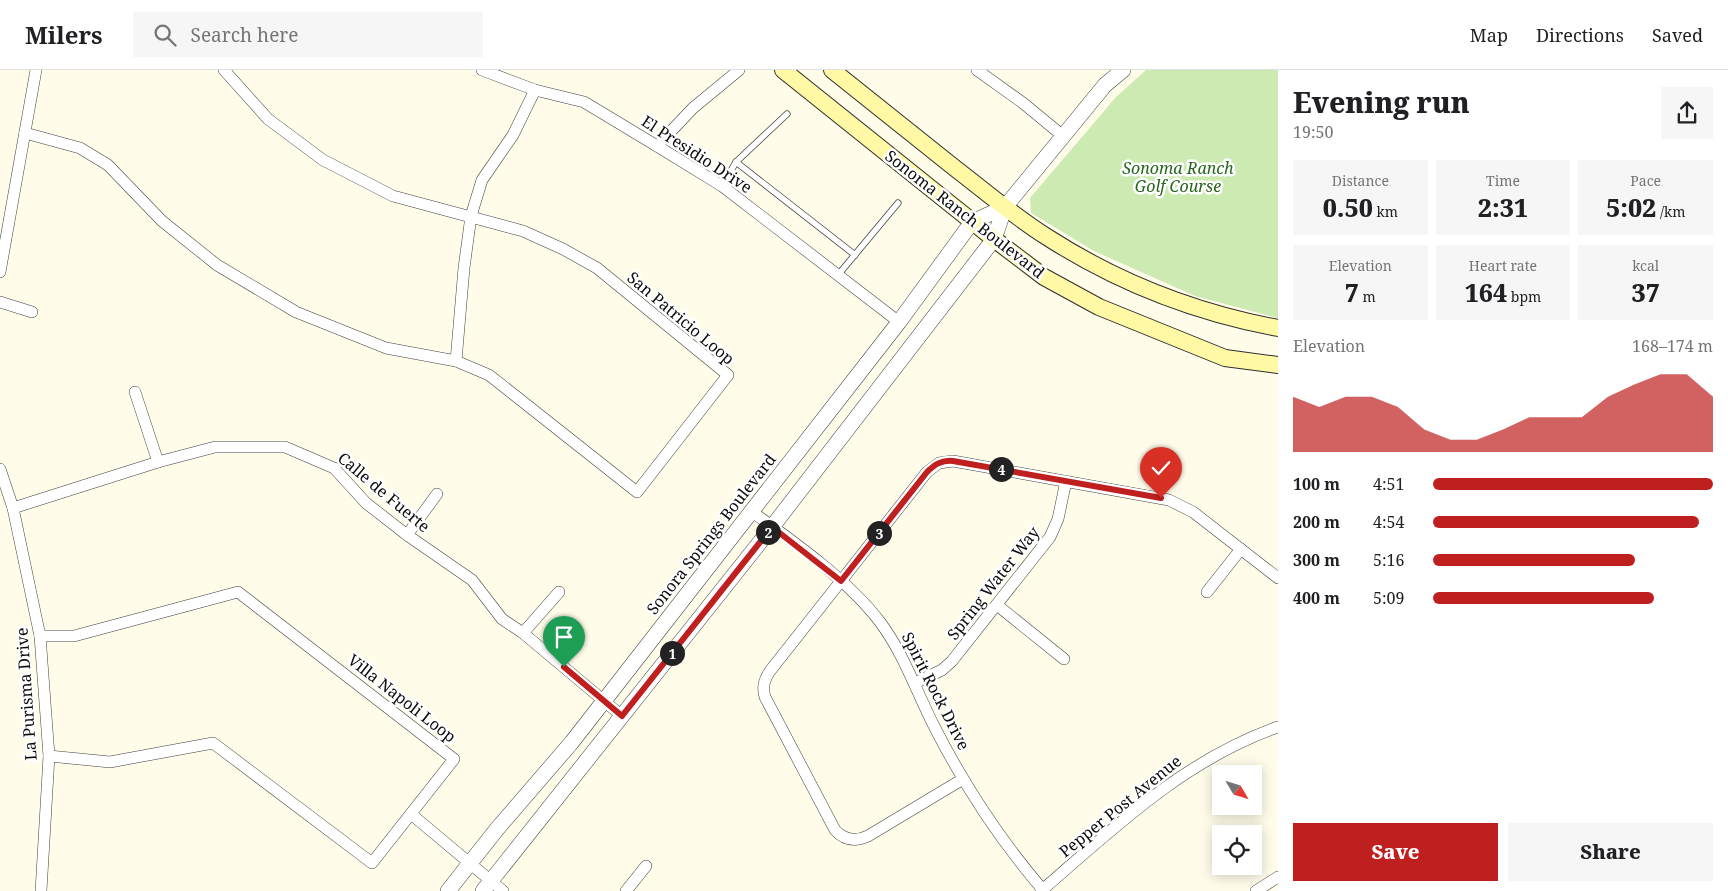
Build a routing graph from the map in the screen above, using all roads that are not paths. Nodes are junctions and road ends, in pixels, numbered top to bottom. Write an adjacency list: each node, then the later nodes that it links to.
1 (36, 70): 11 (street)
2 (224, 70): 18 (street)
3 (482, 70): 9 (street, El Presidio Drive)
4 (739, 70): 13 (street)
5 (783, 70): 19 (main road, Sonoma Ranch Boulevard)
6 (832, 70): 17 (main road, Sonoma Ranch Boulevard)
7 (977, 70): 12 (street)
8 (1123, 70): 12 (street, Sonora Springs Boulevard)
9 (535, 90): 13 (street, El Presidio Drive); 18 (street)
10 (787, 114): 14 (lane)
11 (25, 133): 22 (street); 28 (street)
12 (1063, 136): 17 (street, Sonora Springs Boulevard)
13 (657, 146): 15 (street, El Presidio Drive)
14 (736, 162): 15 (lane); 21 (lane)
15 (722, 186): 23 (street, El Presidio Drive)
16 (898, 203): 21 (lane)
17 (1005, 207): 19 (street, Sonora Springs Boulevard); 20 (street, Sonora Springs Boulevard); 27 (main road, Sonoma Ranch Boulevard)
18 (471, 216): 28 (street); 28 (street, San Patricio Loop)
19 (972, 222): 20 (main road, Sonoma Ranch Boulevard); 26 (street, Sonora Springs Boulevard)
20 (994, 240): 29 (main road, Sonoma Ranch Boulevard); 37 (street, Sonora Springs Boulevard)
21 (855, 255): 23 (lane)
22 (0, 272)
23 (838, 275): 26 (street, El Presidio Drive)
24 (0, 302): 25 (street)
25 (32, 312)
26 (898, 322): 36 (street, Sonora Springs Boulevard)
27 (1278, 328)
28 (456, 361)
29 (1278, 365)
30 (134, 392): 31 (street)
31 (158, 462): 35 (street, Calle de Fuerte); 38 (street, Calle de Fuerte)
32 (0, 469): 35 (street, La Purisma Drive)
33 (1066, 481): 39 (street); 41 (street); 44 (street, Spring Water Way)
34 (437, 494): 38 (street)
35 (13, 508): 46 (street, La Purisma Drive)
36 (751, 511): 37 (street, Spirit Rock Drive); 49 (street, Sonora Springs Boulevard)
37 (772, 527): 41 (street, Spirit Rock Drive); 50 (street, Sonora Springs Boulevard)
38 (407, 535): 45 (street, Calle de Fuerte)
39 (1241, 549): 40 (street); 43 (street)
40 (1278, 578)
41 (841, 581): 48 (street, Spirit Rock Drive); 53 (street)
42 (559, 592): 45 (street)
43 (1207, 592)
44 (997, 606): 47 (street); 48 (street, Spring Water Way)
45 (523, 633): 49 (street, Calle de Fuerte)
46 (40, 636): 52 (street, La Purisma Drive); 54 (street, Villa Napoli Loop)
47 (1064, 659)
48 (915, 683): 53 (street, Spirit Rock Drive)
49 (604, 700): 50 (street, Calle de Fuerte); 55 (street, Sonora Springs Boulevard)
50 (622, 716): 58 (street, Sonora Springs Boulevard)
51 (1278, 728): 59 (street, Pepper Post Avenue)
52 (49, 756): 54 (street, Villa Napoli Loop); 60 (street, La Purisma Drive)
53 (963, 780): 59 (street, Spirit Rock Drive)
54 (411, 814): 55 (street)
55 (470, 865): 58 (street); 61 (street, Sonora Springs Boulevard)
56 (646, 866): 63 (street)
57 (1278, 877): 64 (street)
58 (487, 886): 62 (street)
59 (1042, 890)
60 (41, 891)
61 (448, 891)
62 (504, 891)
63 (626, 891)
64 (1256, 891)

